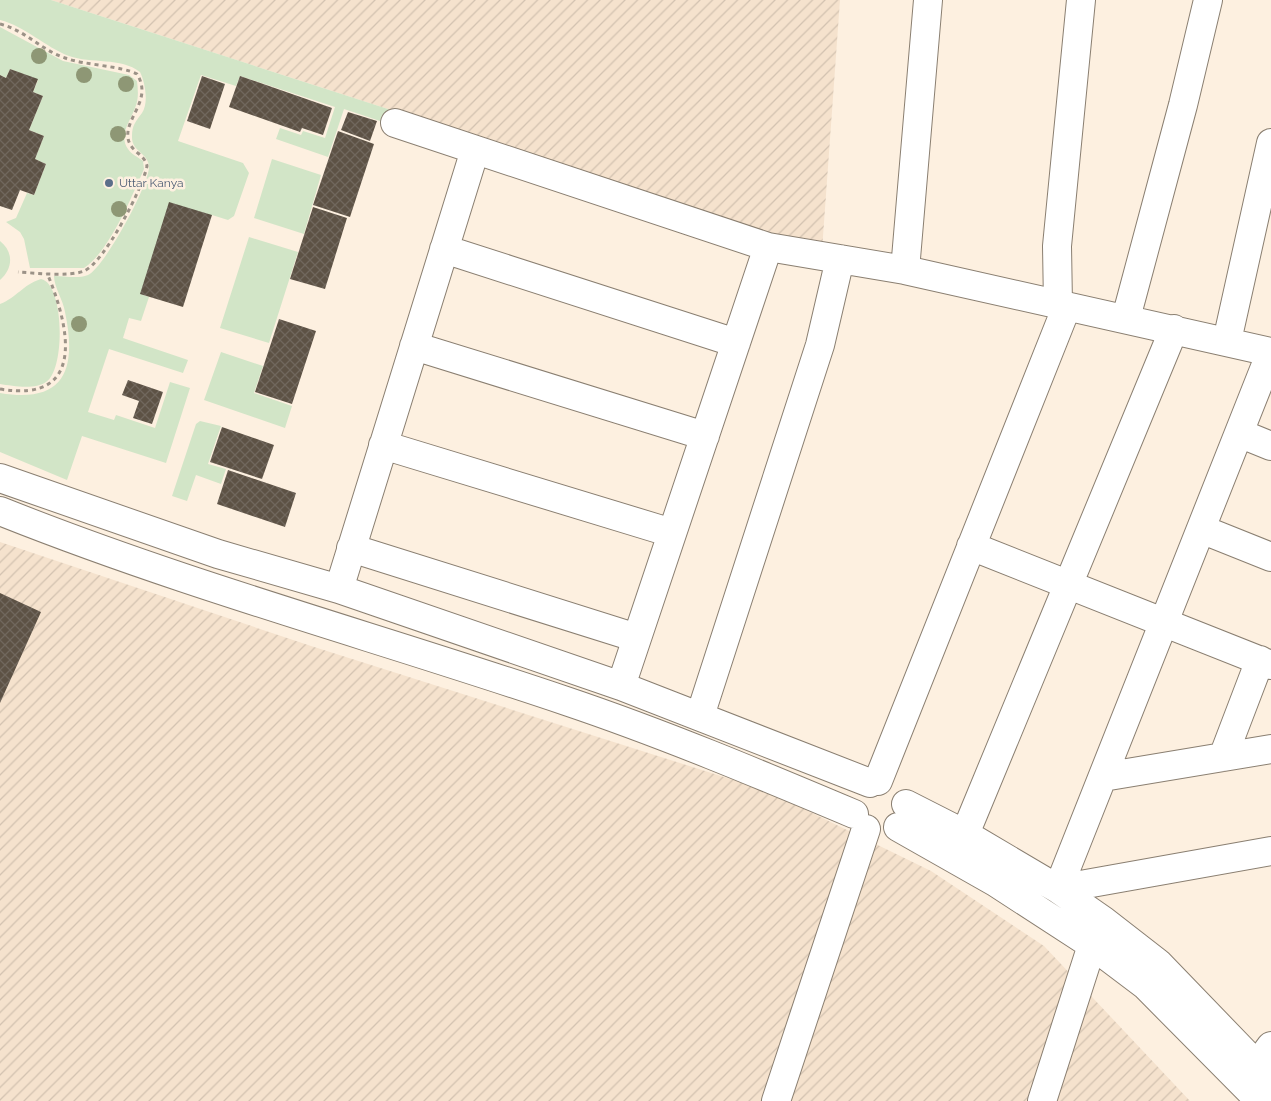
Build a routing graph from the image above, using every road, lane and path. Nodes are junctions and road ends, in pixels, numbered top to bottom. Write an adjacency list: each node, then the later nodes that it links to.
1 (928, 0): 11 (street)
2 (1081, 0): 14 (street)
3 (1208, 0): 15 (street)
4 (0, 24): 13 (path)
5 (395, 123): 7 (street)
6 (1271, 143): 17 (street)
7 (475, 150): 8 (street); 9 (street)
8 (768, 247): 10 (street); 18 (street)
9 (444, 249): 18 (street); 19 (street)
10 (840, 259): 11 (street); 39 (street)
11 (905, 270): 14 (street)
12 (18, 272): 13 (path)
13 (47, 273): 21 (path)
14 (1062, 305): 15 (street); 30 (street)
15 (1126, 318): 16 (street)
16 (1174, 329): 17 (street); 33 (street)
17 (1227, 341): 20 (street)
18 (736, 343): 23 (street)
19 (414, 346): 23 (street); 24 (street)
20 (1271, 352): 22 (street)
21 (0, 388)
22 (1239, 433): 25 (street); 28 (street)
23 (705, 436): 29 (street)
24 (383, 445): 29 (street); 31 (street)
25 (1271, 446)
26 (0, 478): 34 (street)
27 (0, 511): 45 (street)
28 (1201, 529): 32 (street); 35 (street)
29 (672, 533): 36 (street)
30 (971, 546): 33 (street); 43 (street)
31 (351, 548): 34 (street); 36 (street)
32 (1271, 557)
33 (1068, 585): 35 (street); 46 (street)
34 (339, 589): 38 (street)
35 (1164, 623): 37 (street); 42 (street)
36 (637, 638): 38 (street)
37 (1265, 663): 41 (street)
38 (621, 686): 39 (street)
39 (700, 716): 43 (street)
40 (1271, 749): 41 (street)
41 (1223, 757): 42 (street)
42 (1103, 777): 48 (street)
43 (874, 782): 44 (street); 45 (street)
44 (902, 815): 45 (street); 46 (street); 49 (street)
45 (860, 822): 51 (street)
46 (965, 834): 48 (street)
47 (1271, 850): 48 (street)
48 (1058, 889): 50 (street)
49 (1092, 944): 52 (street); 53 (street)
50 (1266, 1064)
51 (776, 1101)
52 (1042, 1101)
53 (1260, 1101)

